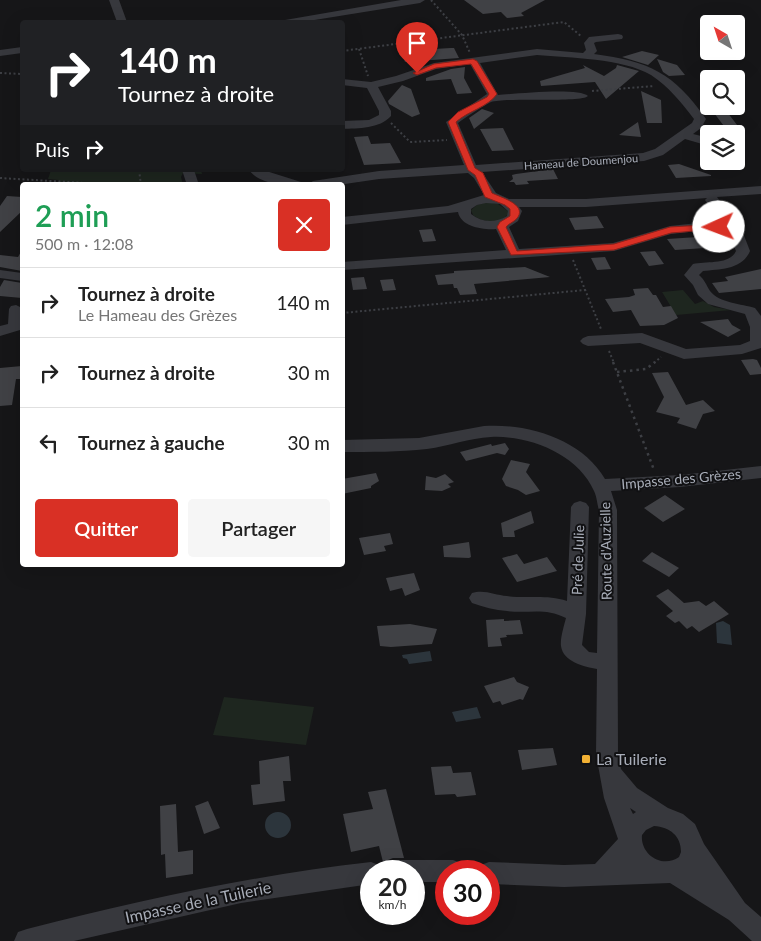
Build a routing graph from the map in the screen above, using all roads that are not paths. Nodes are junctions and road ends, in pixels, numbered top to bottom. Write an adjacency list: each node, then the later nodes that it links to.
1 (114, 0): 3 (street)
2 (420, 0): 4 (street)
3 (121, 20)
4 (299, 20)
5 (618, 37): 8 (street)
6 (20, 50): 7 (street)
7 (0, 52)
8 (585, 57): 9 (street, Hameau de Doumenjou); 15 (street, Hameau de Doumenjou)
9 (473, 61): 11 (street, Hameau de Doumenjou); 13 (street)
10 (345, 82): 11 (street, Hameau de Doumenjou)
11 (371, 85): 14 (street)
12 (582, 96): 13 (street)
13 (490, 99): 17 (street)
14 (345, 125)
15 (684, 135): 16 (street); 17 (street, Hameau de Doumenjou)
16 (700, 139)
17 (472, 170): 20 (street, Hameau de Doumenjou); 22 (street); 24 (street)
18 (258, 172): 19 (street)
19 (286, 182)
20 (333, 182)
21 (761, 190): 25 (street)
22 (495, 199): 24 (street); 25 (street)
23 (712, 200): 29 (street)
24 (469, 208): 26 (street); 28 (street)
25 (512, 209): 27 (street)
26 (345, 221)
27 (503, 223): 28 (street); 30 (street)
28 (485, 224): 30 (street)
29 (732, 230): 30 (street); 36 (street)
30 (508, 254): 31 (street)
31 (345, 266)
32 (0, 274): 33 (street)
33 (20, 277)
34 (16, 309): 35 (street)
35 (0, 331)
36 (588, 341)
37 (345, 446): 39 (street, Route d'Auzielle)
38 (761, 472): 39 (street, Impasse des Grèzes)
39 (602, 485): 43 (street, Route d'Auzielle)
40 (580, 507): 42 (street, Pré de Julie)
41 (480, 598): 42 (street, Pré de Julie)
42 (576, 614): 43 (street, Pré de Julie)
43 (606, 662): 44 (street, Route d'Auzielle)
44 (612, 775): 45 (street, Route d'Auzielle); 46 (street, Route d'Auzielle)
45 (661, 816): 46 (street); 47 (street, Route d'Auzielle)
46 (629, 839): 48 (street, Route d'Auzielle); 51 (street)
47 (694, 849): 48 (street); 52 (street, Route d'Auzielle)
48 (665, 872): 51 (street); 52 (street, Route d'Auzielle)
49 (500, 873): 51 (street)
50 (360, 874): 54 (street, Impasse de la Tuilerie)
51 (601, 874)
52 (738, 912): 53 (street, Route d'Auzielle)
53 (761, 933)
54 (27, 941)

